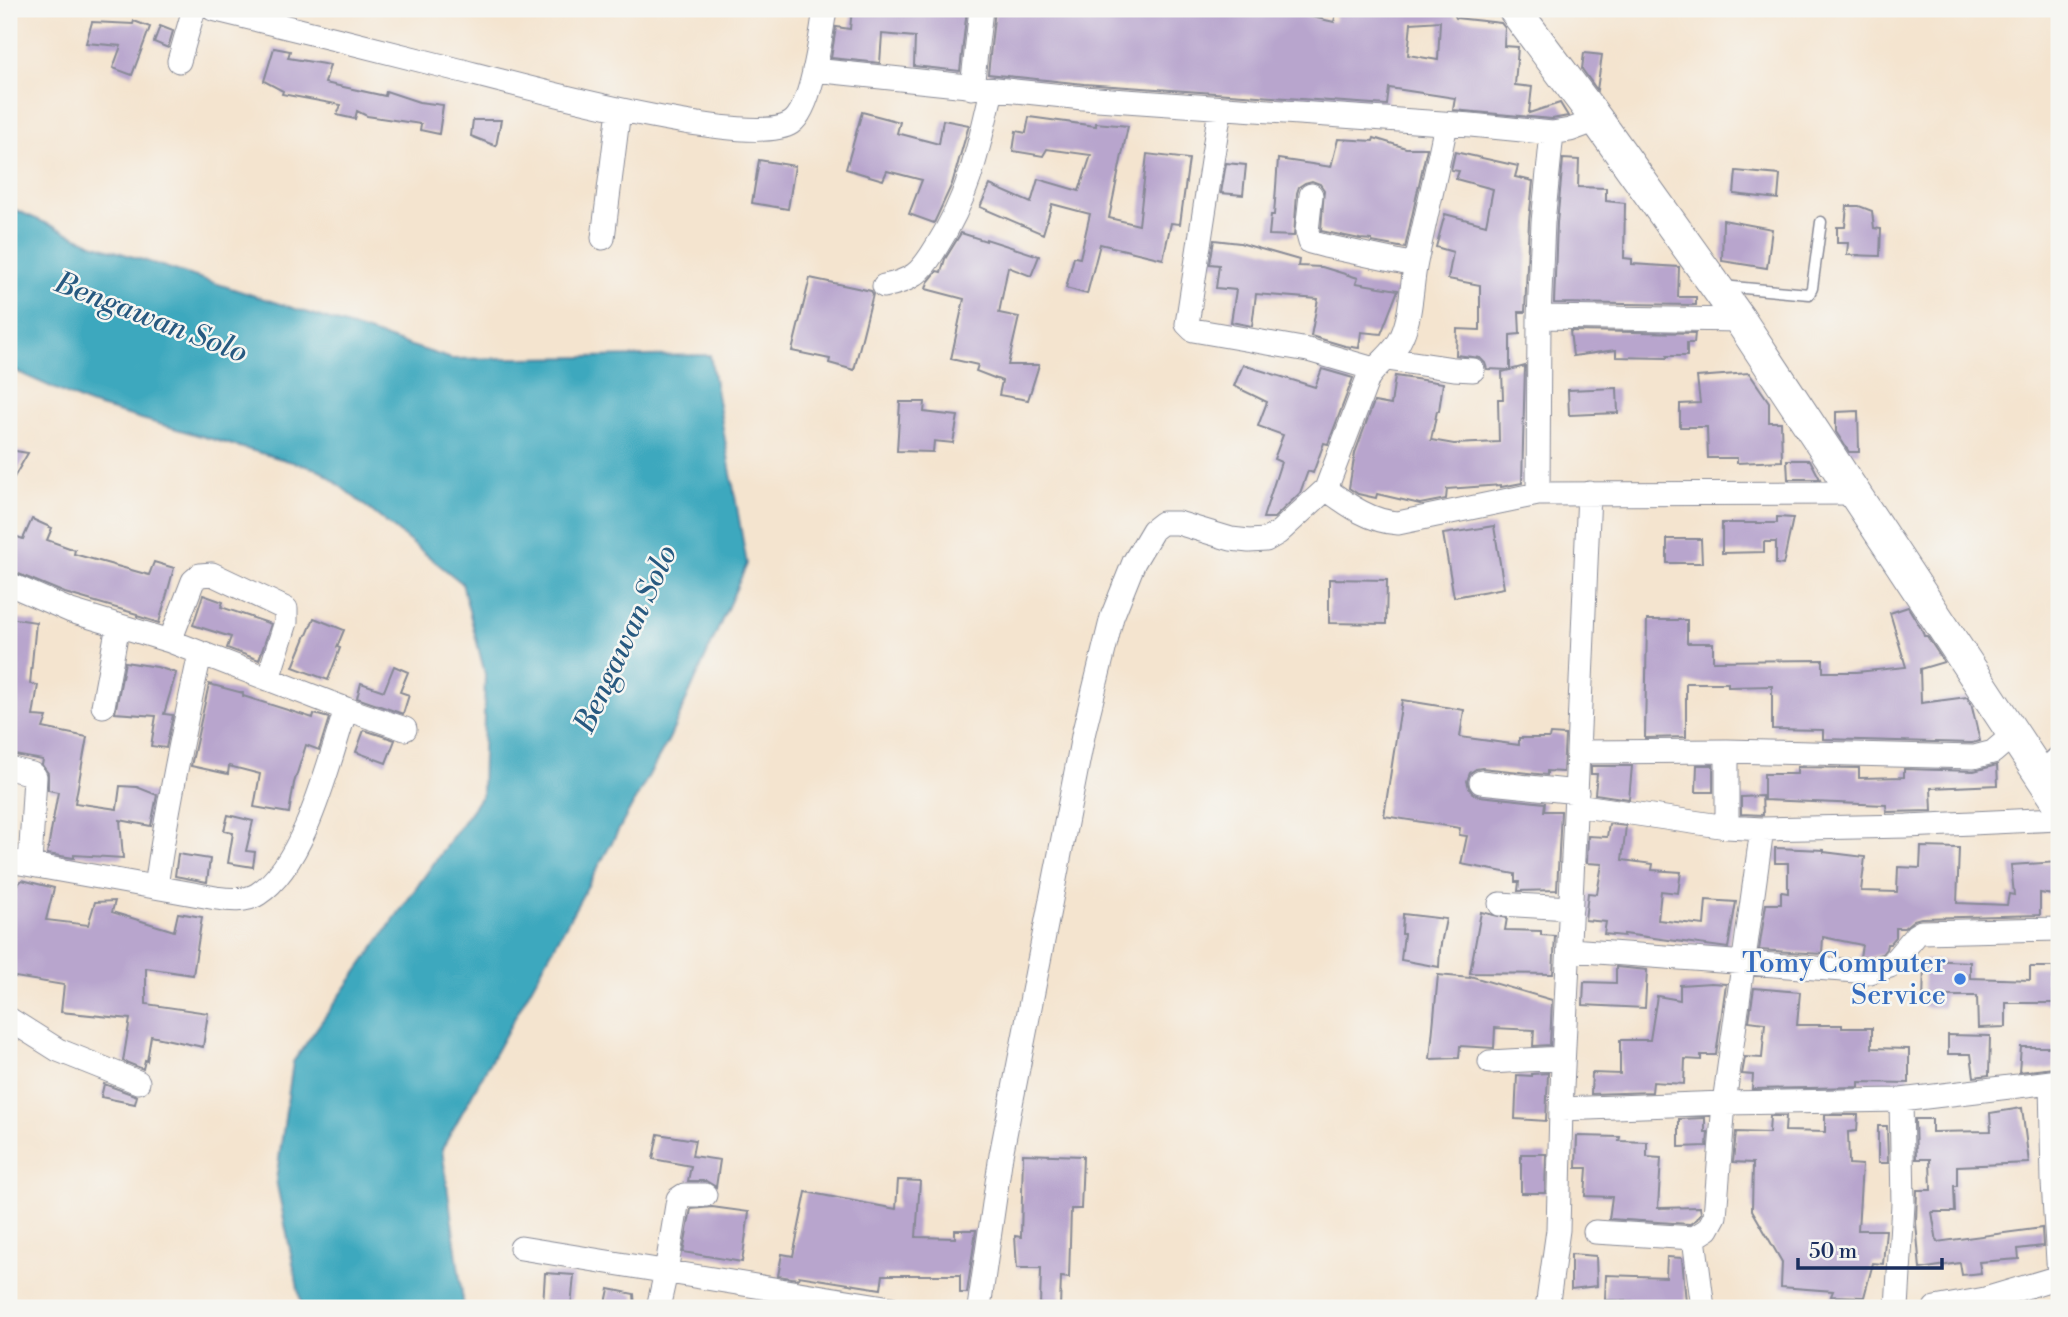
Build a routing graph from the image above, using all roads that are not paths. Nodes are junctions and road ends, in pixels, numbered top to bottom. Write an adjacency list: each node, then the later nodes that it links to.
1 (194, 9): 6 (street)
2 (213, 9): 10 (street)
3 (825, 9): 7 (street)
4 (981, 9): 8 (street)
5 (1514, 9): 11 (street)
6 (179, 61)
7 (814, 69): 8 (street); 10 (street)
8 (982, 89): 9 (street); 18 (street)
9 (1220, 109): 12 (street); 22 (street)
10 (619, 110): 16 (street)
11 (1597, 120): 13 (street); 19 (street)
12 (1446, 124): 13 (street); 17 (street)
13 (1552, 133): 20 (street)
14 (1311, 195): 17 (street)
15 (1821, 222): 19 (lane)
16 (603, 238)
17 (1415, 265): 22 (street)
18 (884, 286)
19 (1716, 286): 21 (street)
20 (1539, 317): 21 (street); 27 (street)
21 (1740, 320): 26 (street)
22 (1380, 364): 23 (street); 24 (street)
23 (1473, 370)
24 (1326, 489): 27 (street); 72 (street)
25 (1589, 493): 26 (street); 27 (street); 38 (street)
26 (1856, 493): 36 (street)
27 (1538, 494)
28 (9, 584): 29 (street)
29 (118, 625): 30 (street); 33 (street)
30 (170, 641): 31 (street); 32 (street)
31 (201, 654): 32 (street); 48 (street)
32 (268, 679): 34 (street)
33 (103, 705)
34 (346, 709): 35 (street); 48 (street)
35 (405, 729)
36 (2014, 734): 37 (street); 39 (street)
37 (1727, 751): 38 (street); 45 (street)
38 (1578, 752): 42 (street)
39 (2048, 759): 43 (street)
40 (9, 768): 47 (street)
41 (1481, 782): 42 (street)
42 (1576, 799): 45 (street); 50 (street)
43 (2059, 803)
44 (2059, 819): 46 (street)
45 (1727, 827): 46 (street)
46 (1762, 828): 53 (street)
47 (19, 863): 48 (street)
48 (156, 887)
49 (1500, 904): 50 (street)
50 (1571, 908): 52 (street)
51 (2059, 929): 53 (street)
52 (1570, 950): 53 (street); 55 (street)
53 (1743, 964): 60 (street)
54 (9, 1019): 58 (street)
55 (1563, 1058): 56 (street); 61 (street)
56 (1490, 1062)
57 (2055, 1081): 59 (street); 62 (street)
58 (138, 1083)
59 (1901, 1100): 60 (street); 75 (street)
60 (1724, 1103): 61 (street); 65 (street)
61 (1561, 1109): 73 (street)
62 (2056, 1182): 68 (street)
63 (705, 1195): 67 (street)
64 (1595, 1232): 65 (street)
65 (1694, 1238): 74 (street)
66 (520, 1248): 67 (street)
67 (666, 1272): 69 (street); 70 (street)
68 (2059, 1277): 76 (street)
69 (758, 1298): 71 (street)
70 (658, 1308)
71 (891, 1308)
72 (979, 1308)
73 (1547, 1308)
74 (1703, 1308)
75 (1897, 1308)
76 (1935, 1308)

